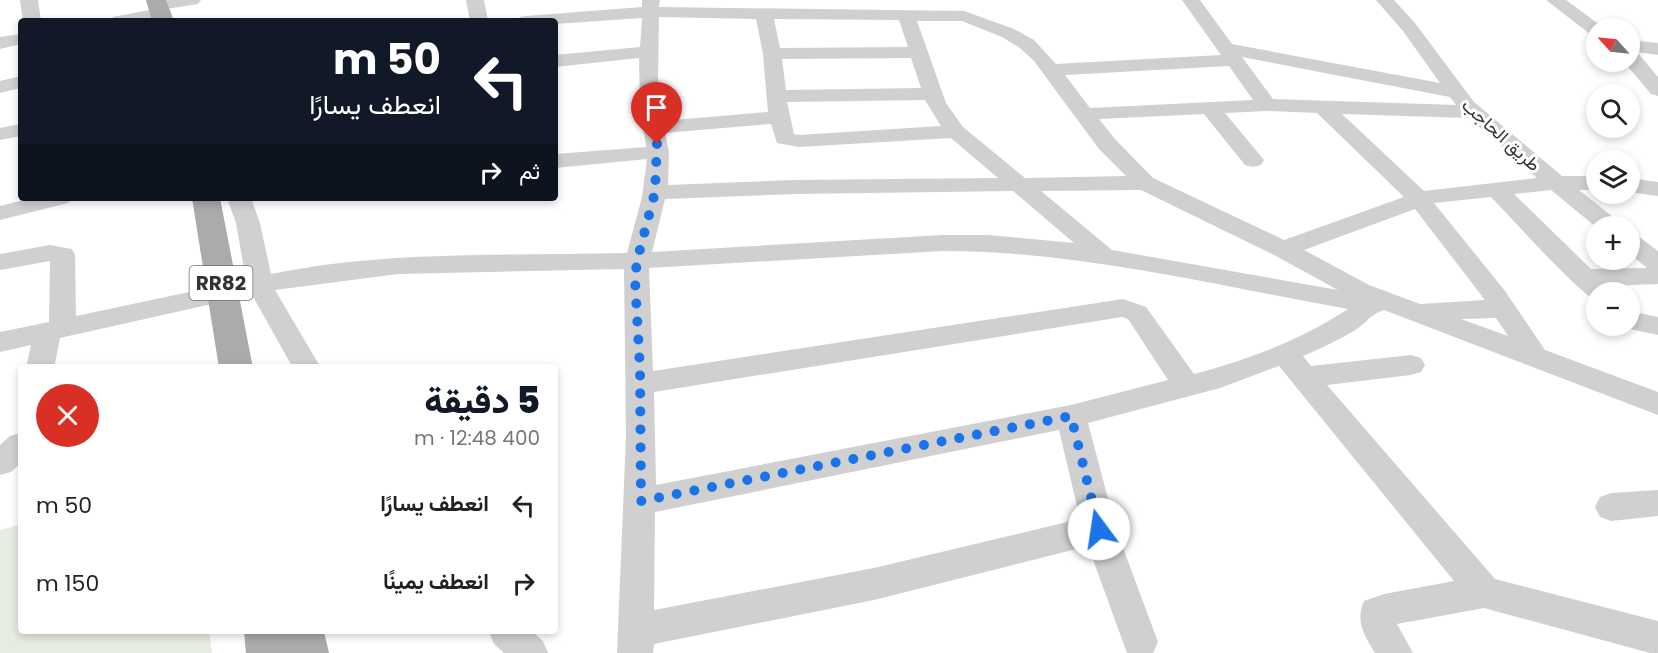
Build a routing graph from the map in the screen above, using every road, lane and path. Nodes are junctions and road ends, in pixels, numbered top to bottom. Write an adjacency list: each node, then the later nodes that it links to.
1 (29, 0): 13 (street)
2 (192, 0): 10 (street)
3 (475, 0): 15 (street)
4 (940, 0): 11 (street)
5 (1191, 0): 25 (street)
6 (1385, 0): 32 (street, طريق الحاجب)
7 (1555, 0): 17 (street)
8 (651, 6): 9 (street); 16 (street); 22 (street)
9 (753, 9): 12 (street); 24 (street)
10 (160, 10): 14 (street)
11 (964, 16): 12 (street); 28 (street)
12 (907, 17): 23 (street)
13 (32, 18)
14 (130, 18)
15 (478, 18)
16 (551, 18)
17 (1586, 23)
18 (18, 40): 19 (street)
19 (0, 43)
20 (1640, 47): 21 (street)
21 (1658, 49)
22 (648, 52): 26 (street); 44 (street)
23 (919, 52): 24 (street); 33 (street)
24 (772, 54): 34 (street)
25 (1229, 54): 28 (street); 32 (street); 35 (street)
26 (558, 61)
27 (1640, 68): 31 (street)
28 (1050, 70): 39 (street)
29 (18, 83): 30 (street)
30 (0, 87)
31 (1658, 90)
32 (1455, 92): 38 (street, طريق الحاجب)
33 (932, 94): 34 (street); 42 (street)
34 (778, 96): 40 (street)
35 (1267, 105): 36 (street); 37 (street)
36 (1322, 106): 38 (street); 55 (street)
37 (1210, 108): 39 (street); 46 (street)
38 (1473, 112): 48 (street, طريق الحاجب)
39 (1084, 114): 47 (street)
40 (779, 117): 42 (street); 44 (street)
41 (18, 131): 43 (street)
42 (956, 131): 50 (street)
43 (0, 134)
44 (656, 140): 45 (street); 54 (street)
45 (558, 160)
46 (1253, 160)
47 (1145, 183): 50 (street); 61 (street)
48 (1556, 183): 49 (street); 52 (street); 60 (street, طريق الحاجب)
49 (1586, 183)
50 (1022, 186): 54 (street); 63 (street)
51 (1640, 187): 53 (street)
52 (1496, 189): 55 (street); 68 (street)
53 (1658, 189)
54 (655, 192): 64 (street)
55 (1419, 199): 61 (street); 73 (street)
56 (206, 201): 71 (main road, RR82)
57 (240, 201): 70 (street)
58 (32, 202): 59 (street)
59 (1, 216)
60 (1597, 216)
61 (1283, 249): 72 (street)
62 (1640, 250): 66 (street)
63 (1105, 257): 64 (street); 72 (street)
64 (637, 261): 70 (street); 84 (street)
65 (0, 262): 76 (street)
66 (1658, 264)
67 (1658, 276): 69 (street)
68 (1589, 282)
69 (1614, 282)
70 (260, 286): 71 (street); 81 (street)
71 (224, 295): 76 (street); 80 (main road, RR82)
72 (1389, 306): 73 (street); 78 (street); 82 (street)
73 (1504, 309): 78 (street)
74 (1640, 322): 75 (street)
75 (1658, 326)
76 (55, 330): 77 (street); 79 (street)
77 (0, 342)
78 (1535, 357): 86 (street)
79 (42, 364)
80 (235, 364)
81 (305, 364)
82 (1294, 365): 83 (street); 85 (street); 94 (street)
83 (1410, 365)
84 (640, 384): 85 (street); 90 (street)
85 (1187, 386): 87 (street)
86 (1658, 404)
87 (1071, 416): 90 (street); 93 (street)
88 (18, 448): 89 (street)
89 (0, 463)
90 (641, 501): 99 (street)
91 (1658, 503): 92 (street)
92 (1611, 507)
93 (1099, 529): 99 (street); 100 (street)
94 (1485, 592): 98 (street); 104 (street)
95 (266, 634): 101 (main road)
96 (302, 634): 102 (main road)
97 (509, 634): 103 (street)
98 (1658, 638)
99 (635, 642)
100 (1140, 642)
101 (270, 653)
102 (306, 653)
103 (530, 653)
104 (1395, 653)

